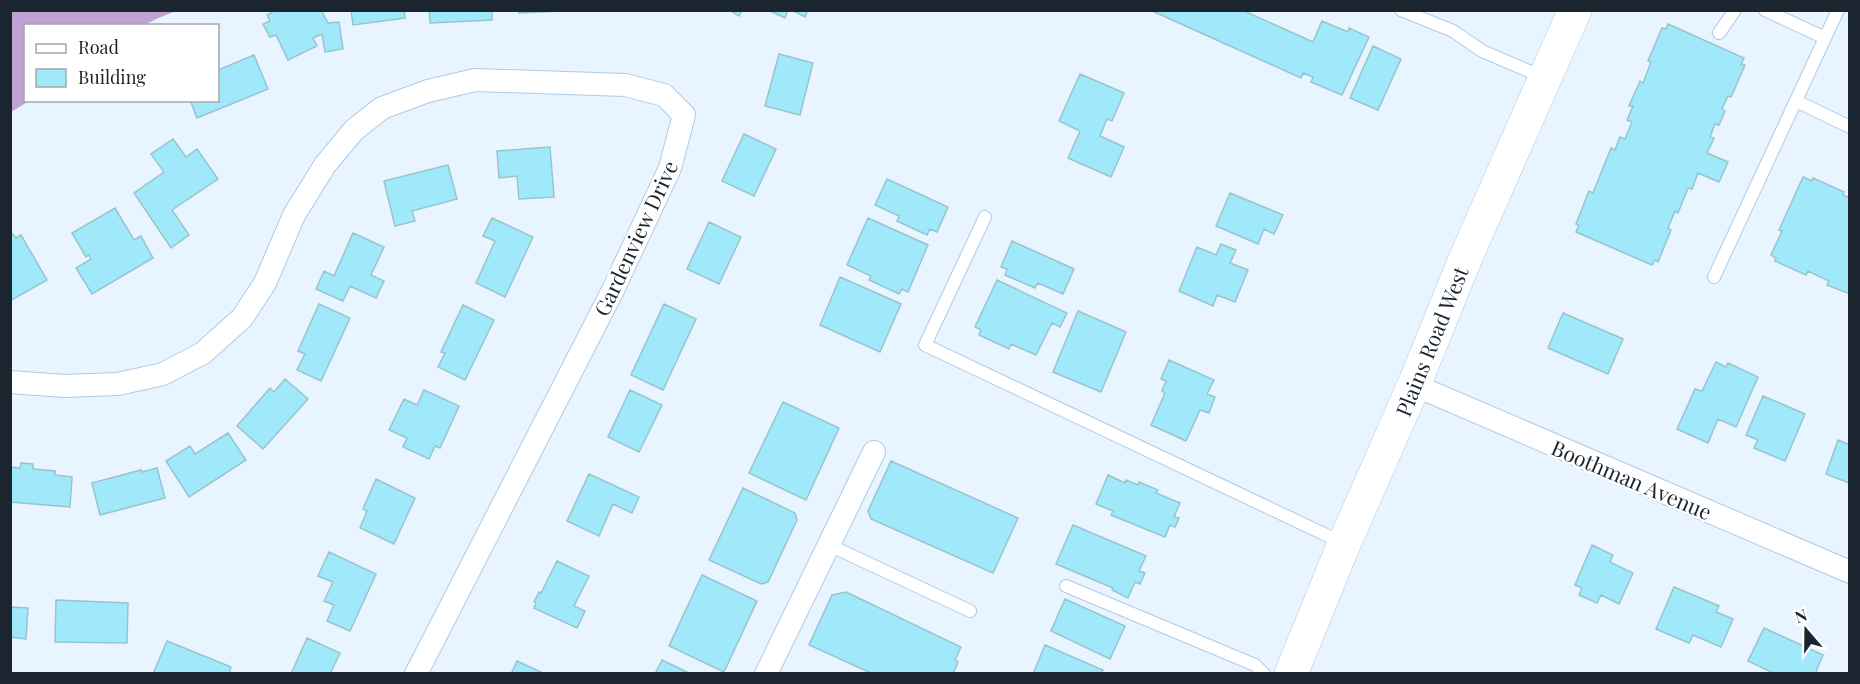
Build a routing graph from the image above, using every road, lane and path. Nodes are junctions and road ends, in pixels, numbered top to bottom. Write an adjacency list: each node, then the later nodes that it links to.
1 (1401, 10): 8 (lane)
2 (1575, 10): 8 (main road, Plains Road West)
3 (1734, 10): 6 (lane)
4 (1765, 10): 7 (lane)
5 (1838, 10): 7 (lane)
6 (1719, 33)
7 (1825, 38): 9 (lane)
8 (1545, 78): 14 (main road, Plains Road West)
9 (1796, 101): 10 (lane); 12 (lane)
10 (1850, 127)
11 (985, 217): 17 (lane)
12 (1714, 277)
13 (10, 382): 21 (street, Gardenview Drive)
14 (1414, 385): 17 (main road, Plains Road West); 18 (street, Boothman Avenue)
15 (874, 452): 16 (street)
16 (829, 544): 20 (lane); 22 (street)
17 (1344, 544): 24 (main road, Plains Road West)
18 (1850, 572)
19 (1066, 586): 23 (lane)
20 (970, 611)
21 (416, 674)
22 (766, 674)
23 (1264, 674)
24 (1291, 674)

